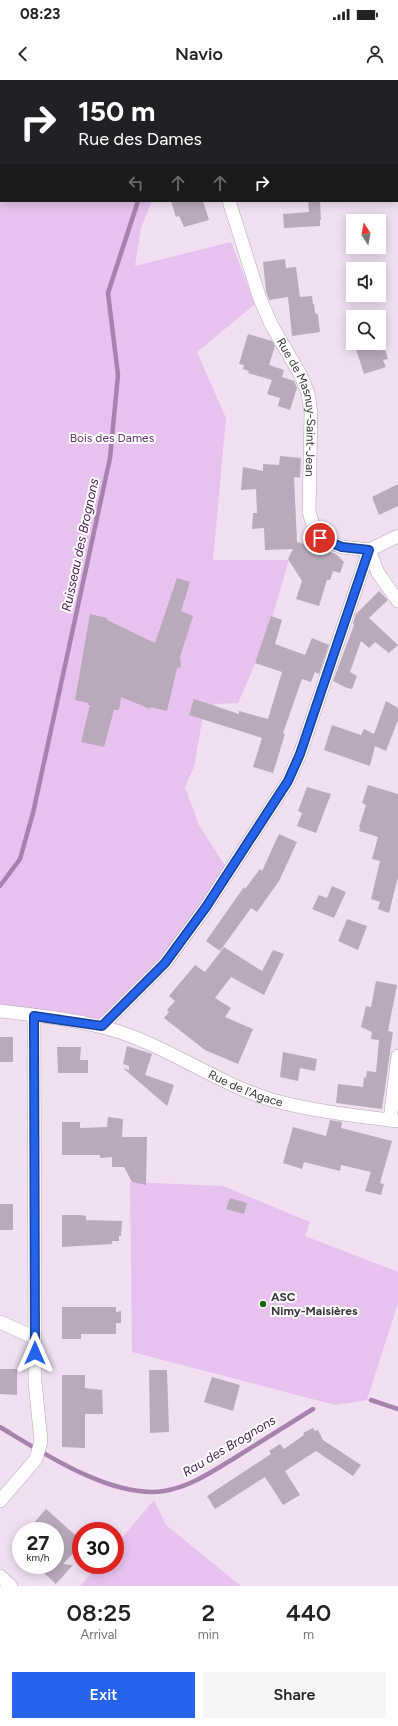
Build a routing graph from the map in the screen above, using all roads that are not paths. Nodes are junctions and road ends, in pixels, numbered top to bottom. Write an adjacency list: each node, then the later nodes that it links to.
1 (229, 202): 3 (street, Rue de Masnuy-Saint-Jean)
2 (398, 536): 3 (street)
3 (369, 550): 4 (street); 7 (street)
4 (398, 601)
5 (0, 1011): 6 (street, Rue de l'Agace)
6 (34, 1016): 7 (street, Rue de l'Agace); 11 (street)
7 (102, 1026): 9 (street, Rue de l'Agace)
8 (398, 1056): 9 (street)
9 (394, 1120)
10 (0, 1322): 11 (street)
11 (35, 1338): 12 (street)
12 (0, 1501)
13 (0, 1576): 14 (street)
14 (11, 1586)

